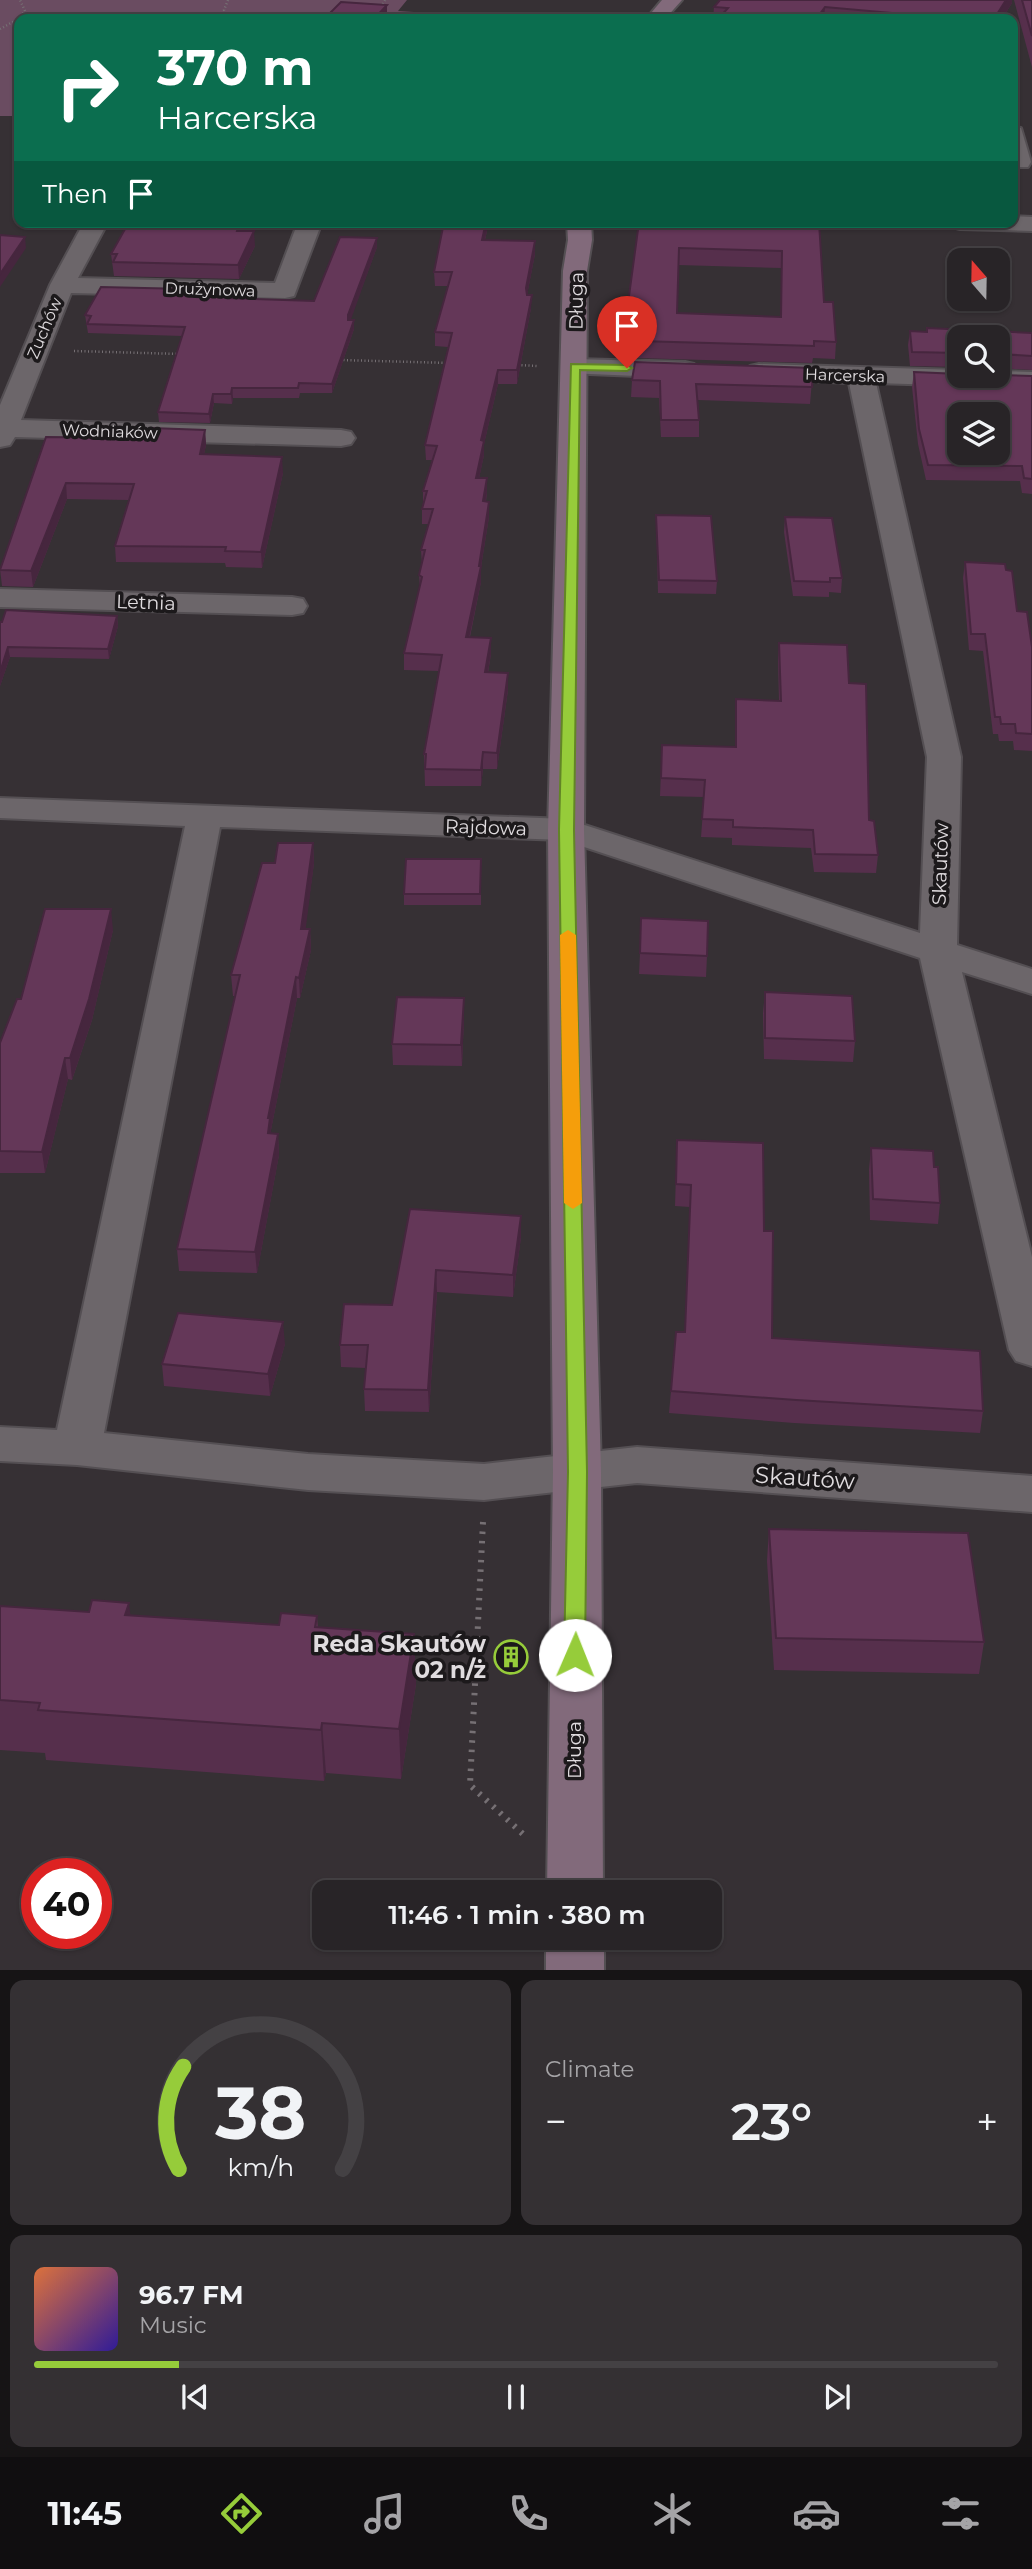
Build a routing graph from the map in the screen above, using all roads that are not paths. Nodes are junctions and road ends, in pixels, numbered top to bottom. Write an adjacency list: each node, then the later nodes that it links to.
1 (673, 0): 2 (street)
2 (660, 14)
3 (1018, 154): 4 (street)
4 (1020, 162)
5 (93, 228): 8 (street, Zuchów)
6 (308, 228): 8 (street, Drużynowa)
7 (579, 228): 9 (street, Długa)
8 (62, 285): 14 (street, Zuchów)
9 (575, 367): 10 (street); 20 (street, Długa)
10 (711, 371)
11 (738, 372): 12 (street, Harcerska)
12 (861, 375): 13 (street, Harcerska); 21 (street, Skautów)
13 (1032, 380)
14 (2, 433): 15 (street, Wodniaków)
15 (341, 438)
16 (0, 598): 17 (street, Letnia)
17 (292, 606)
18 (0, 808): 19 (street, Rajdowa)
19 (205, 816): 20 (street, Rajdowa); 25 (street)
20 (566, 830): 21 (street, Rajdowa); 26 (street, Długa)
21 (938, 952): 22 (street, Rajdowa); 23 (street, Skautów)
22 (1032, 982)
23 (1032, 1350)
24 (0, 1444): 25 (street, Skautów)
25 (77, 1448): 26 (street, Skautów)
26 (578, 1472): 27 (street, Skautów); 28 (street, Długa)
27 (1032, 1494)
28 (575, 1880)
29 (575, 1950): 30 (street)
30 (575, 1970)

